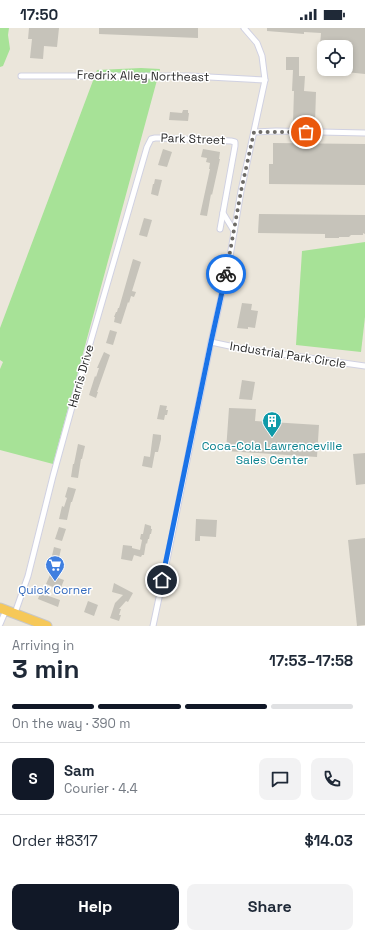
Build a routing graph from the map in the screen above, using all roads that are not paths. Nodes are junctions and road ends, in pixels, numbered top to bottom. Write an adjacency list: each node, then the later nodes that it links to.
1 (244, 28): 3 (street)
2 (21, 76): 3 (street, Fredrix Alley Northeast)
3 (265, 80): 4 (street)
4 (254, 132): 5 (street); 9 (street)
5 (365, 133)
6 (151, 139): 7 (street, Park Street); 12 (street, Harris Drive)
7 (223, 213): 8 (street); 9 (street)
8 (220, 229)
9 (234, 231): 10 (street)
10 (211, 342): 11 (street, Industrial Park Circle); 15 (street)
11 (365, 366)
12 (7, 610): 13 (street, Harris Drive); 14 (highway)
13 (0, 624)
14 (47, 626)
15 (153, 626)

